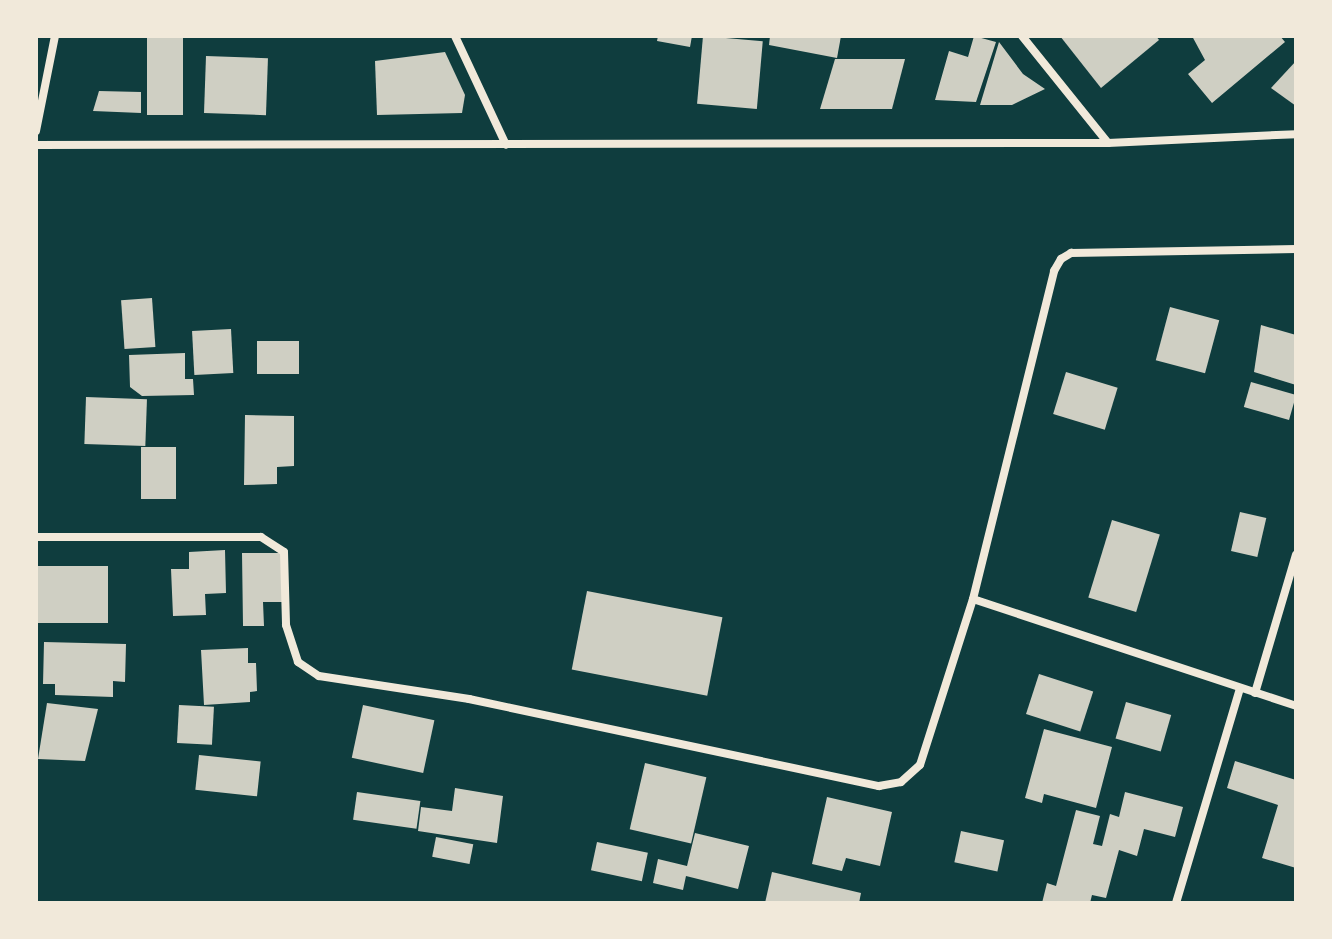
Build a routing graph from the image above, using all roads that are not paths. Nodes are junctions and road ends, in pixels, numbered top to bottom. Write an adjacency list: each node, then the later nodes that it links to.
1 (55, 36): 4 (street)
2 (455, 36): 8 (street)
3 (1022, 36): 6 (street)
4 (36, 131)
5 (1296, 134): 6 (street)
6 (1108, 143): 8 (street)
7 (36, 145): 8 (street)
8 (506, 145)
9 (1296, 249): 12 (street)
10 (36, 537): 12 (street)
11 (1296, 555): 14 (street)
12 (973, 599): 13 (street)
13 (1240, 688): 14 (street); 16 (street)
14 (1255, 693): 15 (street)
15 (1296, 706)
16 (1176, 903)

